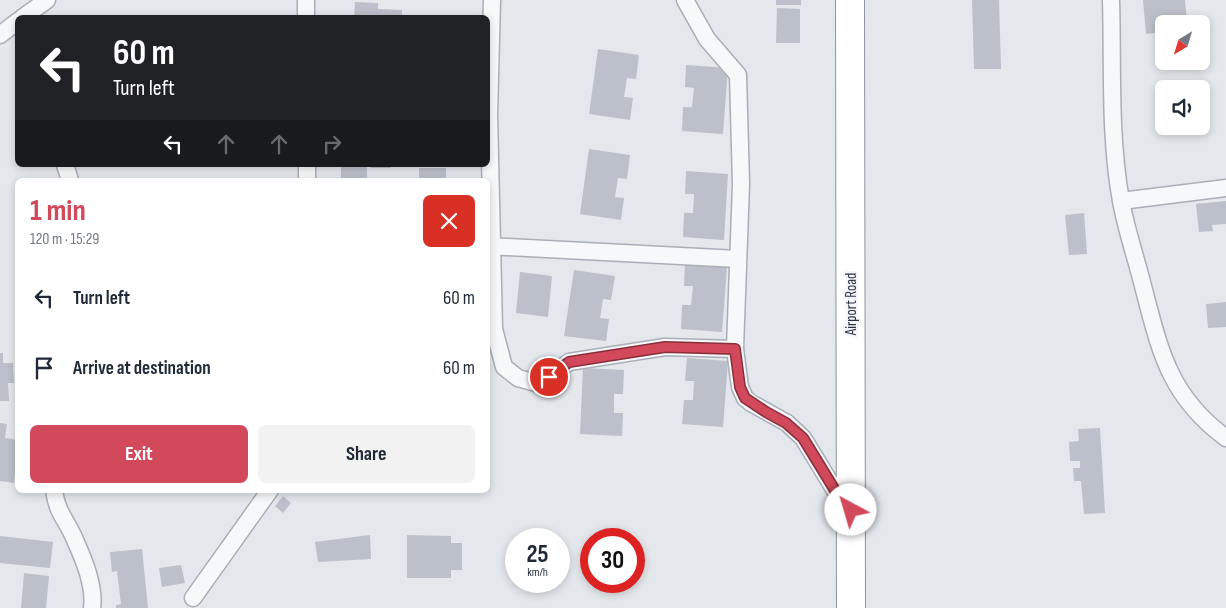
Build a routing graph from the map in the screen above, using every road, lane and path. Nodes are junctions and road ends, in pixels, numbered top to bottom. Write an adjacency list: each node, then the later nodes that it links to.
1 (47, 0): 7 (street)
2 (306, 0): 8 (street)
3 (492, 0): 11 (street)
4 (685, 0): 15 (street)
5 (850, 0): 20 (highway, Airport Road)
6 (1111, 0): 13 (street)
7 (30, 15)
8 (306, 15)
9 (15, 24): 10 (street)
10 (0, 36)
11 (490, 77)
12 (1226, 188): 13 (street)
13 (1121, 201): 17 (street)
14 (490, 246): 15 (street); 16 (street)
15 (738, 259): 16 (street)
16 (735, 349): 20 (street)
17 (1226, 438)
18 (54, 493): 22 (street)
19 (268, 493): 21 (street)
20 (851, 510): 23 (highway, Airport Road)
21 (193, 598)
22 (92, 608)
23 (851, 608)

